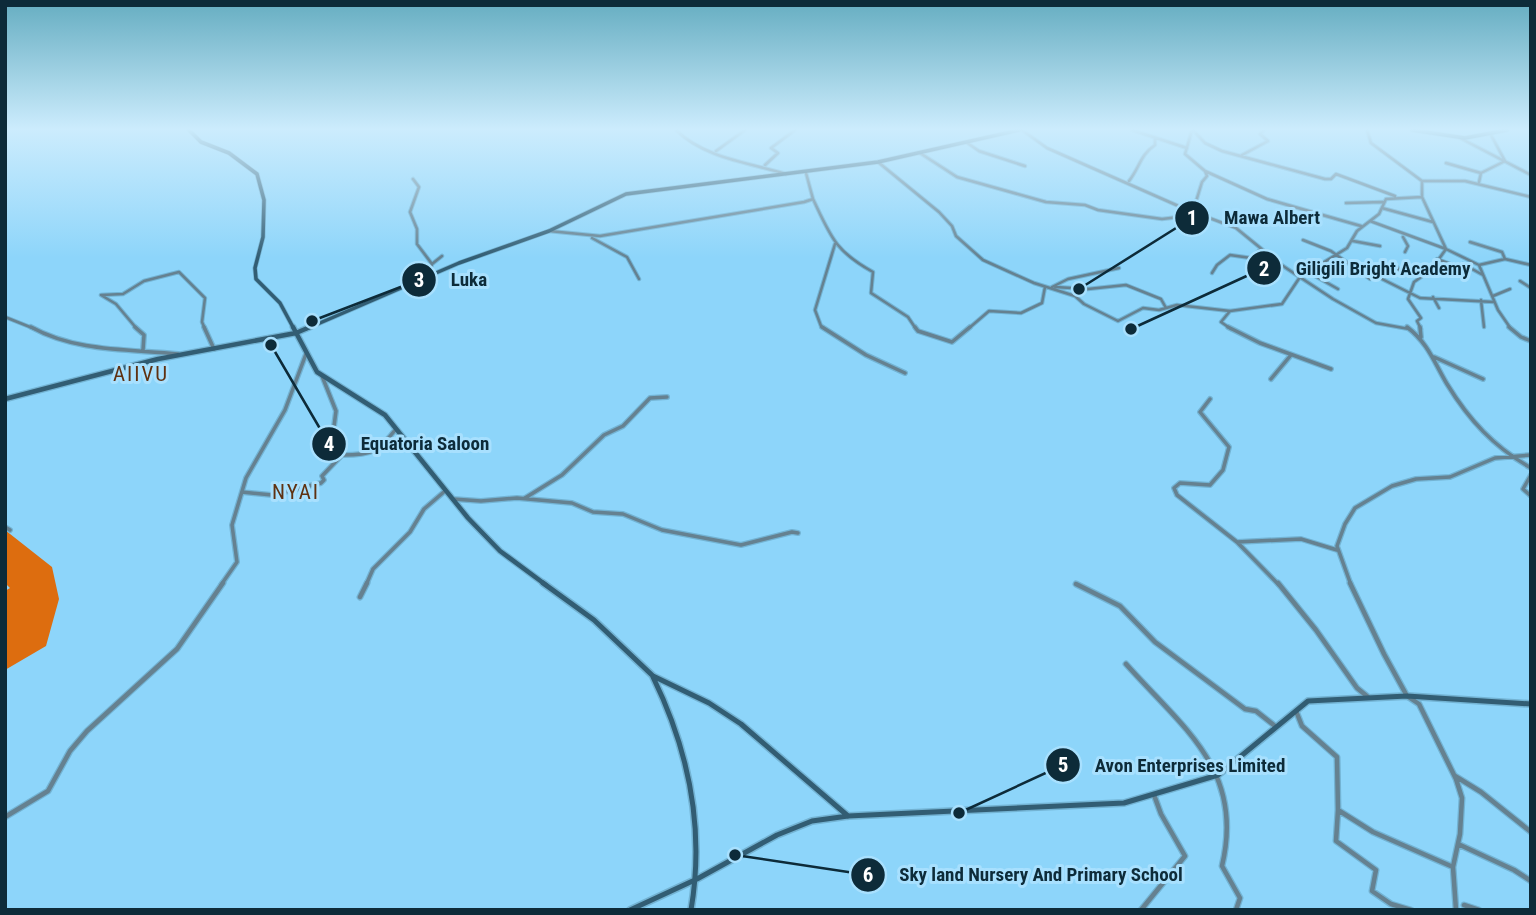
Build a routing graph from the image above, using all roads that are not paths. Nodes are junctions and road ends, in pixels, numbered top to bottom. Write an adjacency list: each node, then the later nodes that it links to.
1 (255, 173): 73 (street)
2 (782, 173): 13 (street)
3 (806, 173): 13 (street); 23 (street)
4 (889, 173): 59 (street)
5 (950, 173): 27 (street)
6 (1108, 173): 15 (street)
7 (1135, 173): 15 (street)
8 (1206, 173): 27 (street)
9 (1209, 173): 30 (street)
10 (1303, 173): 19 (street)
11 (1411, 173): 16 (street)
12 (1481, 173): 17 (street)
13 (786, 174): 31 (street)
14 (413, 179): 46 (street)
15 (1128, 181): 27 (street)
16 (1422, 181): 17 (street); 21 (street)
17 (1479, 182): 22 (street)
18 (1406, 190): 20 (street)
19 (1397, 197): 20 (street); 24 (street)
20 (1403, 197): 21 (street)
21 (1422, 197): 29 (street)
22 (1531, 197)
23 (813, 199): 33 (street); 37 (street)
24 (1383, 202): 25 (street); 26 (street)
25 (1346, 203)
26 (1382, 208): 28 (street); 29 (street)
27 (1191, 211): 40 (street)
28 (1370, 221): 30 (street); 32 (street)
29 (1434, 222): 39 (street)
30 (1362, 226): 35 (street)
31 (549, 231): 33 (street); 55 (street)
32 (1398, 234): 39 (street); 41 (street)
33 (590, 237): 57 (street)
34 (1303, 240): 42 (street)
35 (1353, 241): 38 (street); 42 (street)
36 (1470, 242): 45 (street)
37 (835, 244): 59 (street); 83 (street)
38 (1380, 246)
39 (1447, 249): 44 (street); 48 (street)
40 (1262, 250): 53 (street); 56 (street)
41 (1405, 252)
42 (1337, 254): 51 (street); 63 (street)
43 (442, 256): 46 (street)
44 (1437, 259): 52 (street); 54 (street)
45 (1506, 259): 48 (street); 49 (street)
46 (432, 264): 55 (street)
47 (1395, 264): 52 (street)
48 (1479, 265): 54 (street)
49 (1531, 265)
50 (1119, 268): 59 (street)
51 (1308, 272): 56 (street); 61 (street)
52 (1426, 272): 63 (street)
53 (1212, 273)
54 (1484, 275): 64 (street)
55 (426, 277): 73 (street)
56 (1300, 277): 70 (street); 74 (street)
57 (639, 279)
58 (1520, 281): 60 (street)
59 (1049, 287): 68 (street); 68 (street)
60 (1531, 288)
61 (1338, 289)
62 (1510, 289): 64 (street)
63 (1411, 295): 65 (street); 74 (street)
64 (1493, 296): 67 (street)
65 (1433, 297): 66 (street); 69 (street)
66 (1481, 300): 67 (street); 72 (street)
67 (1494, 302): 75 (street)
68 (1166, 307): 70 (street)
69 (1439, 308)
70 (1230, 311): 80 (street)
71 (5, 317): 77 (street)
72 (1484, 327)
73 (296, 333): 76 (street); 79 (street)
74 (1421, 337): 81 (street)
75 (1531, 341)
76 (214, 349): 77 (street); 78 (street)
77 (143, 350): 78 (street)
78 (183, 354): 88 (street)
79 (306, 355): 84 (street); 97 (street)
80 (1290, 355): 82 (street); 85 (street)
81 (1432, 356): 86 (street); 93 (street)
82 (1331, 369)
83 (905, 373)
84 (322, 376): 90 (street); 91 (street)
85 (1271, 379)
86 (1483, 379)
87 (667, 397): 99 (street)
88 (5, 399)
89 (1210, 399): 102 (street)
90 (396, 429): 91 (street); 96 (street)
91 (342, 455): 97 (street)
92 (1531, 455): 93 (street)
93 (1507, 456): 94 (street); 103 (street)
94 (1531, 468)
95 (1531, 475): 98 (street)
96 (445, 491): 100 (street); 105 (street)
97 (241, 492): 118 (street)
98 (1531, 496)
99 (524, 498): 100 (street); 101 (street)
100 (453, 499): 107 (street)
101 (798, 533)
102 (1237, 542): 103 (street); 109 (street)
103 (1337, 550): 108 (street)
104 (1076, 583): 112 (street)
105 (360, 597)
106 (1126, 664): 113 (street)
107 (653, 676): 117 (street); 122 (street)
108 (1406, 696): 109 (street); 110 (street); 114 (street)
109 (1368, 697): 111 (street)
110 (1531, 704)
111 (1296, 709): 112 (street); 116 (street)
112 (1275, 726): 113 (street)
113 (1218, 775): 115 (street); 128 (street)
114 (1454, 775): 119 (street); 120 (street)
115 (1154, 795): 117 (street); 127 (street)
116 (1338, 810): 121 (street); 129 (street)
117 (848, 816): 122 (street)
118 (5, 817)
119 (1531, 832)
120 (1458, 844): 121 (street); 123 (street)
121 (1453, 867): 130 (street)
122 (697, 879): 125 (street); 126 (street)
123 (1531, 881)
124 (1464, 905): 131 (street)
125 (630, 910)
126 (691, 910)
127 (1141, 910)
128 (1236, 910)
129 (1411, 910)
130 (1457, 910)
131 (1479, 910)

